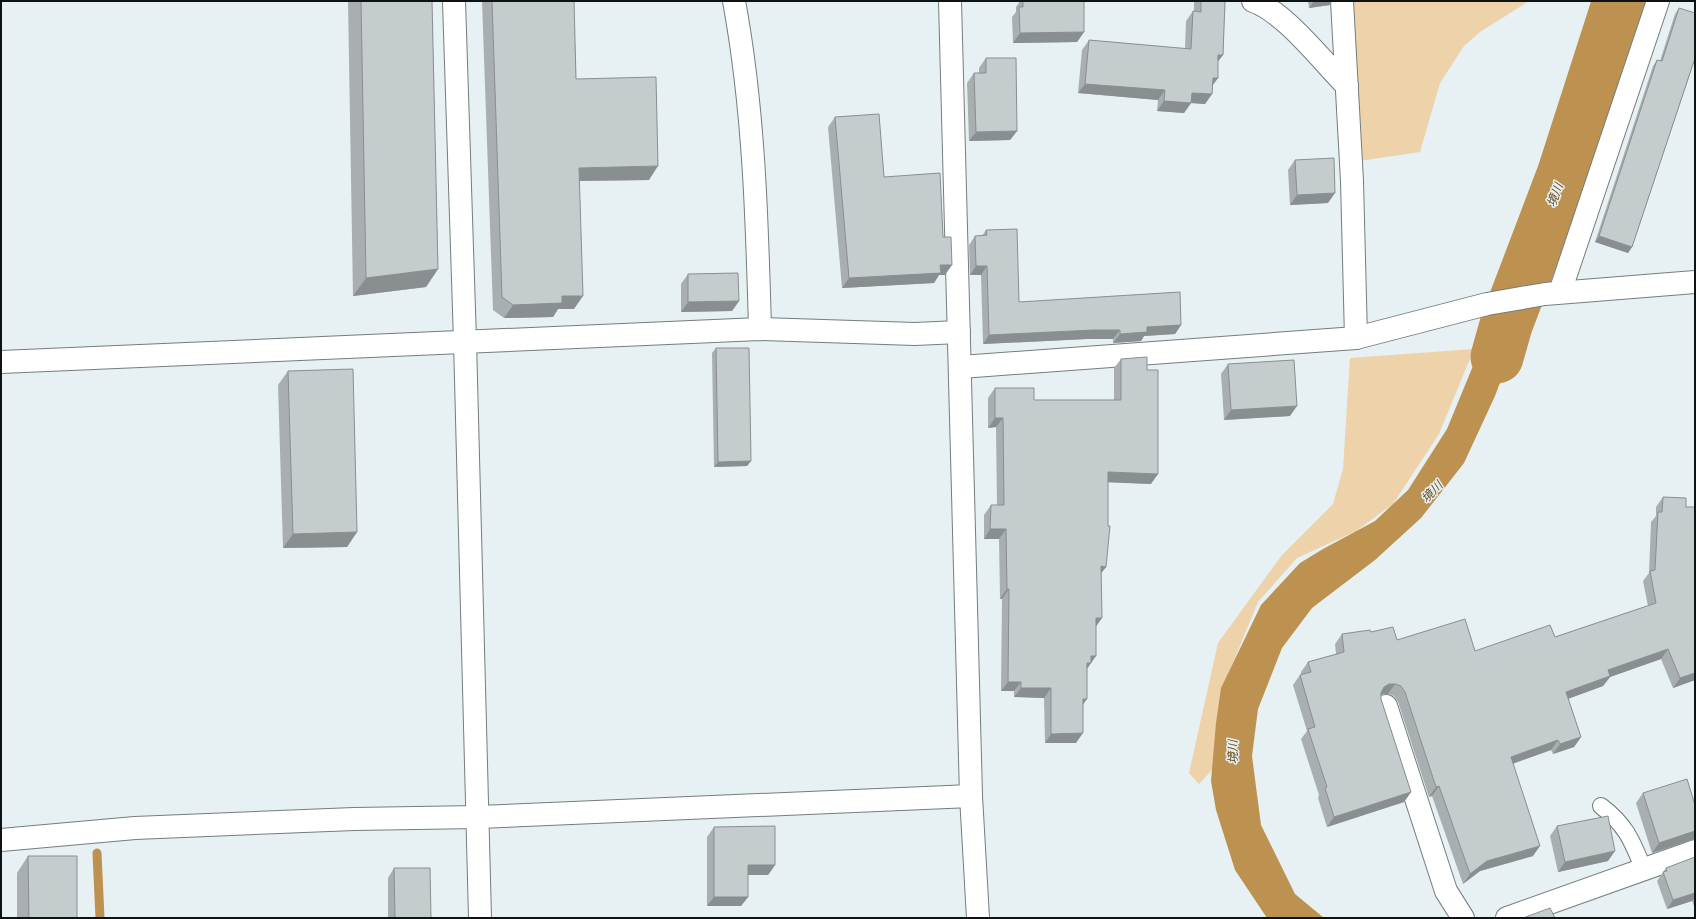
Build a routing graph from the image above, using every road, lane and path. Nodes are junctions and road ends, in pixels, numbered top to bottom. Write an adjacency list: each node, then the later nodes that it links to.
1 (454, 1): 13 (street)
2 (734, 1): 10 (street)
3 (950, 1): 11 (street)
4 (1253, 1): 7 (street)
5 (1342, 1): 7 (street)
6 (1658, 1): 9 (street)
7 (1347, 86): 12 (street)
8 (1695, 282): 9 (street)
9 (1552, 293): 12 (street)
10 (760, 329): 11 (street); 13 (street)
11 (959, 332): 15 (street)
12 (1356, 338): 15 (street)
13 (465, 341): 14 (street); 19 (street)
14 (1, 362)
15 (961, 367): 17 (street)
16 (1386, 706): 25 (street)
17 (972, 796): 19 (street); 24 (street)
18 (1601, 806): 22 (lane)
19 (478, 817): 20 (street); 23 (street)
20 (1, 840)
21 (1695, 851): 22 (street)
22 (1644, 870): 26 (street)
23 (480, 918)
24 (978, 918)
25 (1463, 918)
26 (1507, 918)

